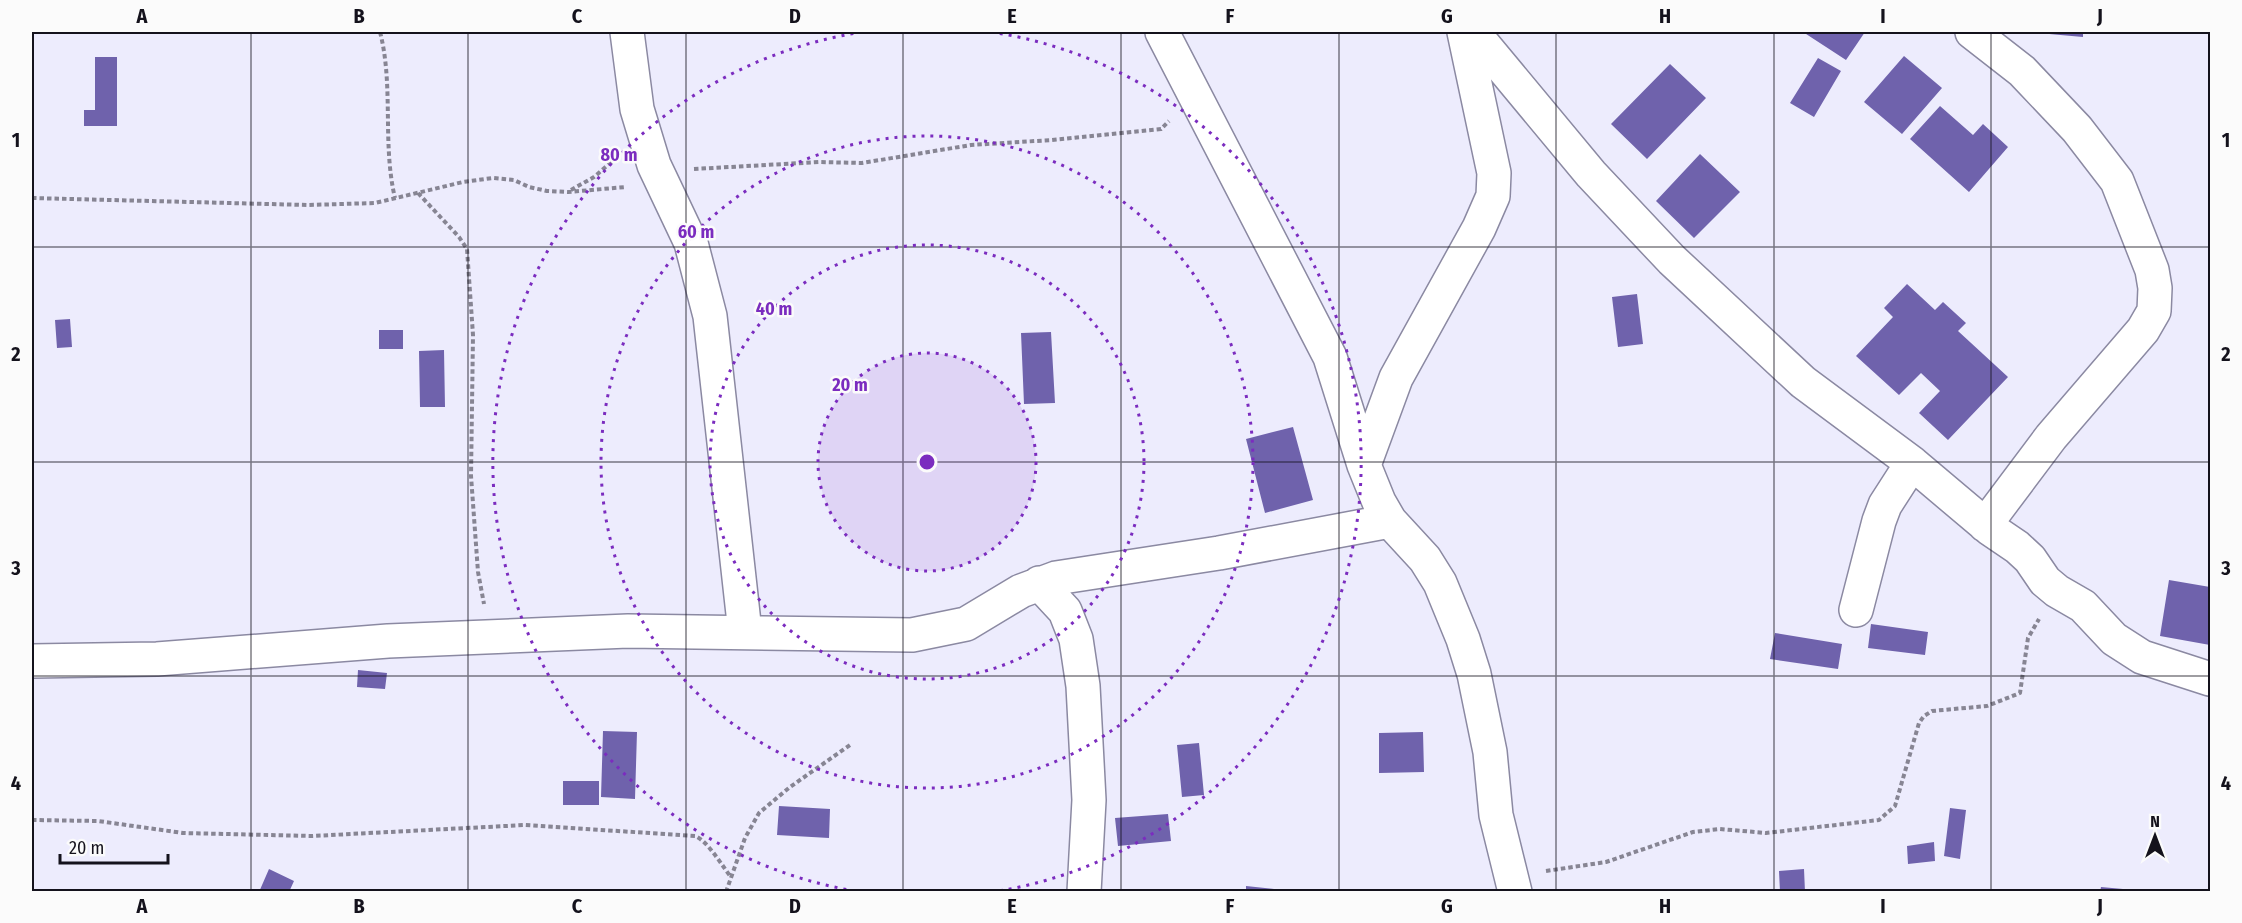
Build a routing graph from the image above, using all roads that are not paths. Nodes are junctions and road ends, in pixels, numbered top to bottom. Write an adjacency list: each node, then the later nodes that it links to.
1 (627, 32): 12 (street)
2 (1162, 32): 7 (street)
3 (1464, 32): 7 (street)
4 (1473, 32): 6 (street)
5 (1972, 32): 9 (street)
6 (1912, 463): 9 (street); 11 (street)
7 (1364, 465): 8 (street)
8 (1390, 521): 10 (street); 16 (street)
9 (1985, 525): 14 (street)
10 (1040, 583): 12 (street); 15 (street)
11 (1856, 610)
12 (745, 632): 13 (street)
13 (32, 661)
14 (2211, 679)
15 (1084, 891)
16 (1515, 891)

